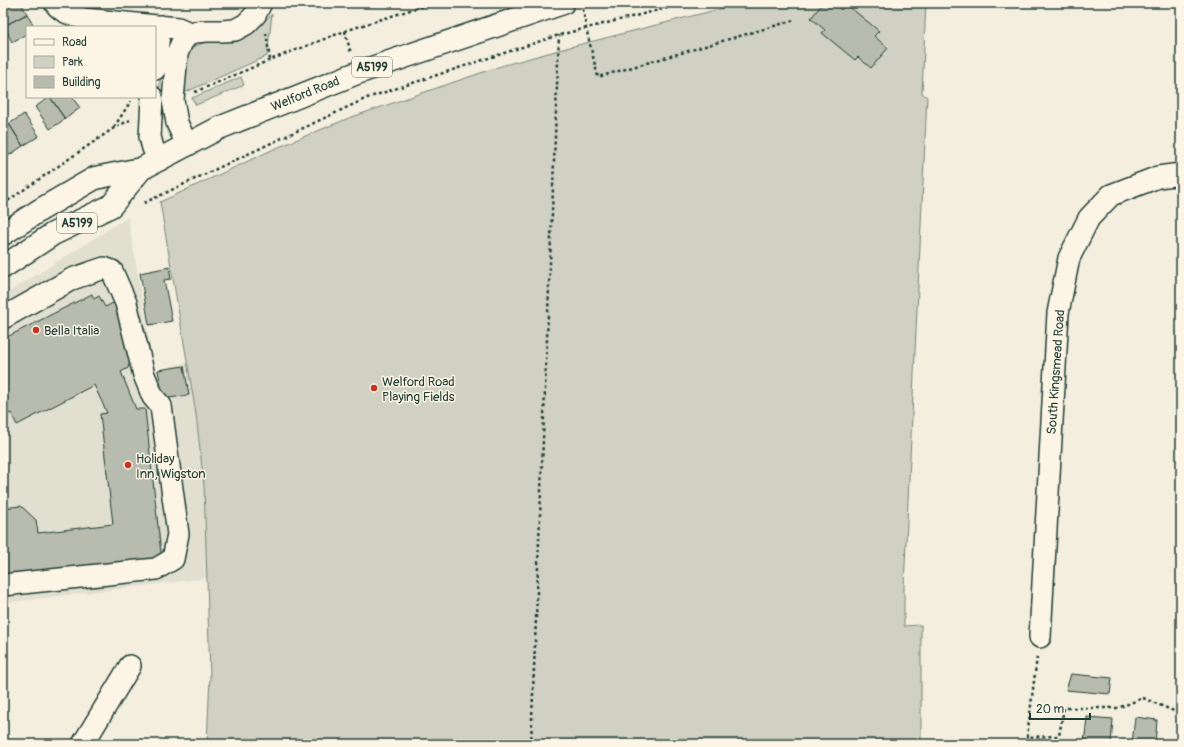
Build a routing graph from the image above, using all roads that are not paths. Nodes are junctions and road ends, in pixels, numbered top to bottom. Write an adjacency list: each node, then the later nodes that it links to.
1 (55, 3): 4 (street)
2 (261, 3): 6 (street)
3 (558, 4): 9 (main road, Welford Road / A5199)
4 (146, 26)
5 (156, 27): 6 (street)
6 (173, 29): 7 (street); 9 (street)
7 (156, 67)
8 (152, 103): 10 (street)
9 (187, 145): 10 (main road, A5199)
10 (150, 164): 12 (main road, A5199); 13 (main road, A5199)
11 (1181, 174): 16 (street, South Kingsmead Road)
12 (3, 234)
13 (3, 267)
14 (3, 318): 15 (street)
15 (3, 585)
16 (1040, 637)
17 (130, 666): 18 (street)
18 (83, 744)

